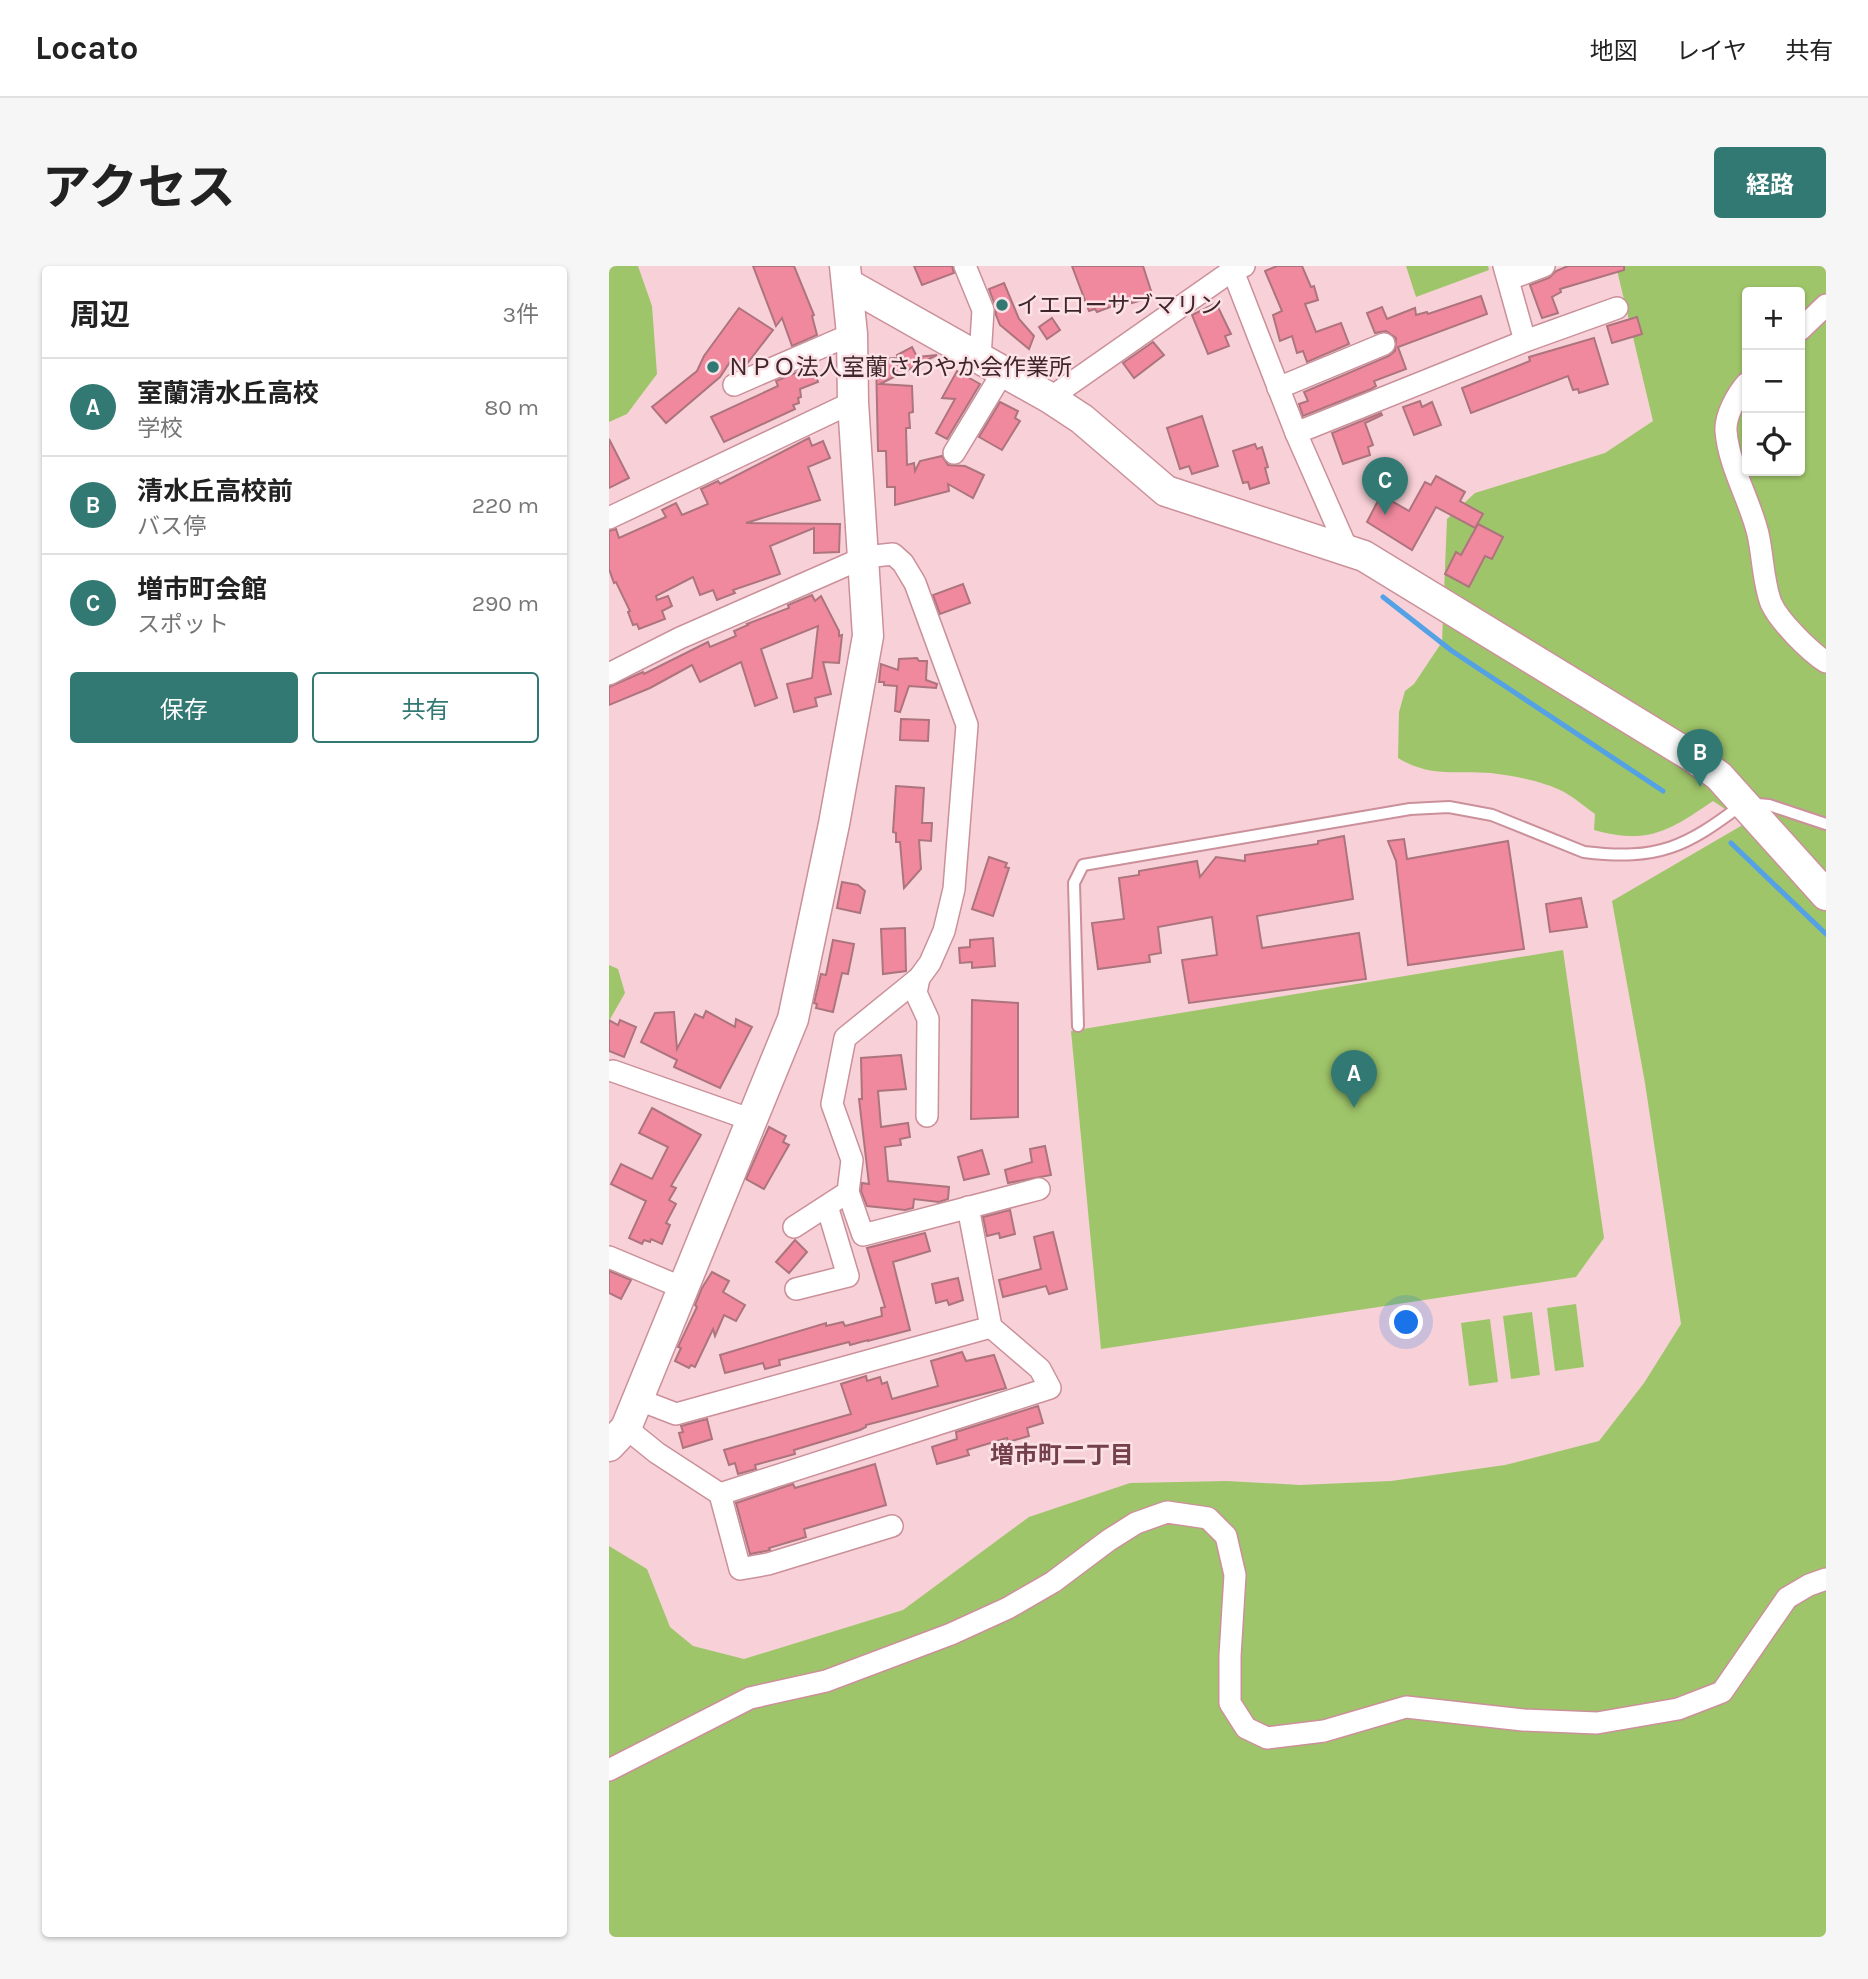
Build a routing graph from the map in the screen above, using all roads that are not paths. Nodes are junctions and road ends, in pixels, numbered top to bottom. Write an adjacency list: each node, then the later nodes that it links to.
1 (965, 266): 12 (street)
2 (1544, 266): 4 (street)
3 (1236, 267): 14 (street); 16 (street)
4 (1506, 273): 10 (street)
5 (846, 275): 9 (street); 12 (street)
6 (1826, 305): 8 (street)
7 (1617, 308): 10 (street)
8 (1805, 325)
9 (852, 334): 13 (street); 17 (street)
10 (1525, 341): 18 (street)
11 (1384, 344): 14 (street)
12 (992, 365): 16 (street); 19 (street)
13 (734, 385)
14 (1278, 388): 18 (street)
15 (1742, 389): 23 (street)
16 (1050, 398): 21 (street)
17 (853, 402): 20 (street); 22 (street)
18 (1296, 433): 21 (street)
19 (954, 453)
20 (609, 518)
21 (1347, 549): 25 (street)
22 (865, 557): 24 (street); 28 (street); 32 (street)
23 (1826, 662)
24 (609, 674)
25 (1744, 803): 26 (lane); 27 (street); 29 (lane)
26 (1826, 824)
27 (1826, 895)
28 (919, 978): 31 (street); 34 (street)
29 (1078, 1026)
30 (613, 1071): 32 (street)
31 (926, 1116)
32 (752, 1120): 39 (street)
33 (1039, 1189): 36 (street)
34 (848, 1192): 35 (street); 36 (street)
35 (827, 1206): 37 (street); 40 (street)
36 (968, 1207): 41 (street)
37 (794, 1227)
38 (609, 1257): 39 (street)
39 (683, 1288): 42 (street)
40 (796, 1289)
41 (991, 1326): 42 (street); 44 (street)
42 (638, 1399): 43 (street)
43 (617, 1437): 44 (street)
44 (720, 1494): 45 (street)
45 (891, 1526)
46 (1826, 1579): 47 (street)
47 (609, 1770)

